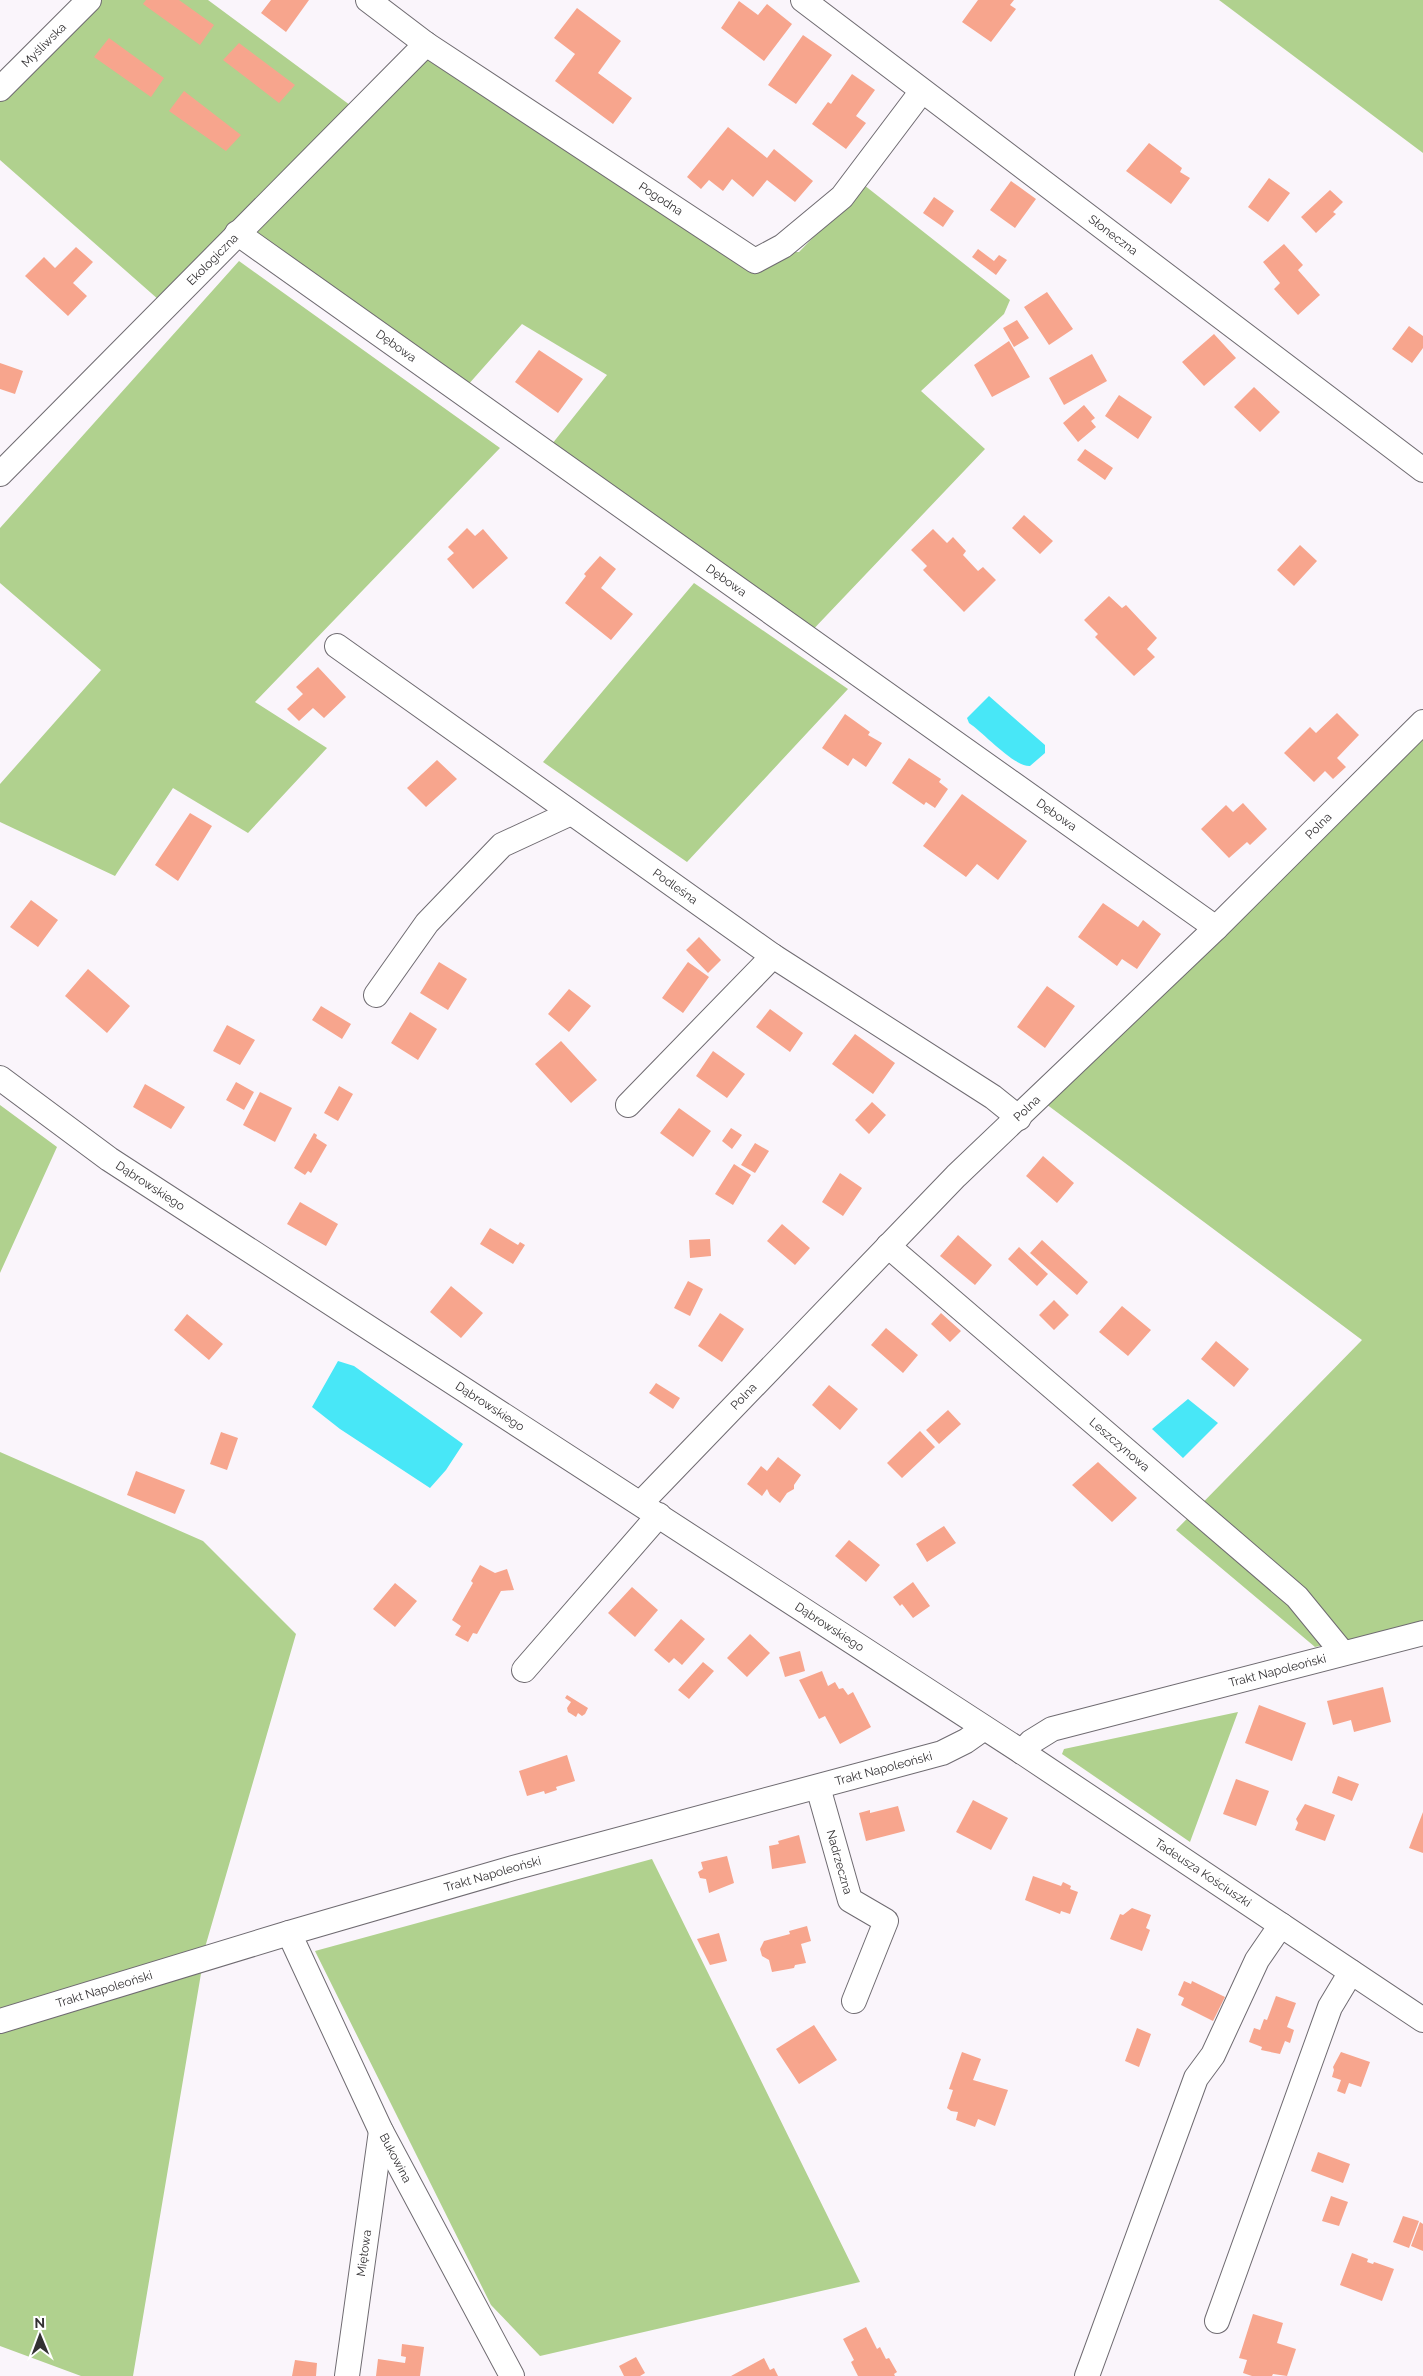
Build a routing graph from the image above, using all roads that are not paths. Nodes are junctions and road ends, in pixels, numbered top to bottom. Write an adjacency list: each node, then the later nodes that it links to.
1 (89, 0): 5 (street, Myśliwska)
2 (368, 0): 4 (street, Pogodna)
3 (803, 0): 6 (street, Słoneczna)
4 (426, 44): 6 (street, Pogodna); 7 (street, Ekologiczna)
5 (0, 89)
6 (922, 91): 8 (street, Słoneczna)
7 (237, 233): 9 (street, Ekologiczna); 13 (street, Dębowa)
8 (1423, 470)
9 (0, 474)
10 (337, 646): 12 (street, Podleśna)
11 (1423, 722): 13 (street, Polna)
12 (571, 813): 14 (street, Podleśna); 15 (street)
13 (1216, 928): 18 (street, Polna)
14 (774, 956): 17 (street); 18 (street, Podleśna)
15 (376, 995)
16 (0, 1078): 20 (street, Dąbrowskiego)
17 (628, 1105)
18 (1019, 1118): 19 (street, Polna)
19 (888, 1246): 20 (street, Polna); 22 (street, Leszczynowa)
20 (650, 1509): 23 (street, Polna); 24 (street, Dąbrowskiego)
21 (1423, 1633): 22 (street, Trakt Napoleoński)
22 (1342, 1652): 25 (street, Trakt Napoleoński)
23 (524, 1670)
24 (984, 1729): 25 (street, Tadeusza Kościuszki); 26 (street, Trakt Napoleoński)
25 (1022, 1752): 27 (street, Tadeusza Kościuszki)
26 (818, 1787): 28 (street, Trakt Napoleoński); 30 (street, Nadrzeczna)
27 (1281, 1925): 29 (street, Tadeusza Kościuszki); 37 (street)
28 (289, 1933): 32 (street, Trakt Napoleoński); 33 (street, Bukowina)
29 (1351, 1972): 31 (street, Tadeusza Kościuszki); 34 (street)
30 (854, 2001)
31 (1423, 2020)
32 (0, 2021)
33 (381, 2132): 35 (street, Miętowa); 36 (street, Bukowina)
34 (1217, 2321)
35 (347, 2376)
36 (512, 2376)
37 (1087, 2376)

